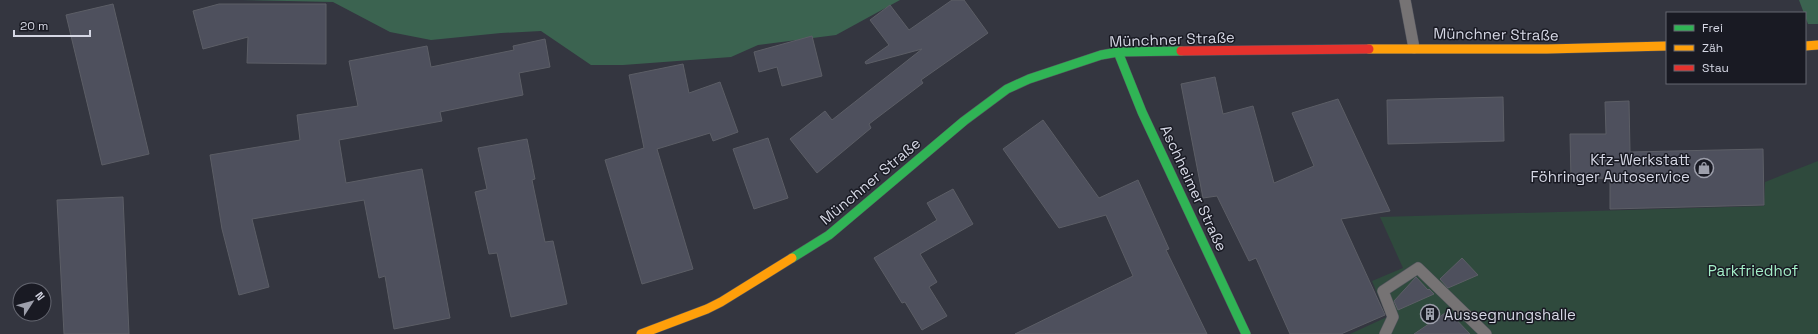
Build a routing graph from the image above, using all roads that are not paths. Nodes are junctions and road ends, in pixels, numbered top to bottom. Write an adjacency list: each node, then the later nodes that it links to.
1 (1405, 0): 5 (lane)
2 (1666, 46): 5 (main road, Münchner Straße)
3 (1806, 46): 4 (main road)
4 (1818, 46)
5 (1414, 48): 6 (main road, Münchner Straße)
6 (1118, 52): 7 (main road, Münchner Straße); 8 (main road, Aschheimer Straße)
7 (641, 334)
8 (1246, 334)
9 (1385, 334): 10 (lane)
10 (1486, 334)

